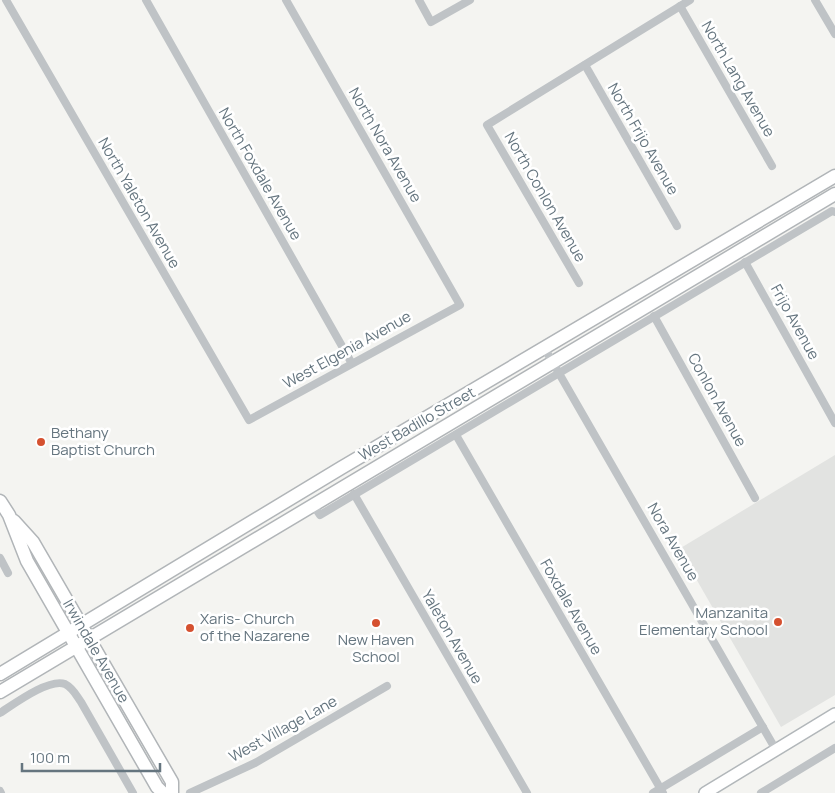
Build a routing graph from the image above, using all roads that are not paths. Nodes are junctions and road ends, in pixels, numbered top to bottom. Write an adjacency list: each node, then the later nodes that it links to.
1 (6, 0): 24 (street, North Yaleton Avenue)
2 (146, 0): 21 (street, North Foxdale Avenue)
3 (286, 0): 18 (street, North Nora Avenue)
4 (419, 0): 5 (street)
5 (470, 0)
6 (690, 0): 8 (street)
7 (815, 0): 9 (street)
8 (680, 6): 10 (street); 11 (street, North Lang Avenue)
9 (835, 34)
10 (585, 65): 15 (street, North Frijo Avenue); 17 (street, North Conlon Avenue)
11 (772, 166)
12 (835, 176): 20 (main road, West Badillo Street)
13 (835, 194): 22 (main road, West Badillo Street)
14 (835, 212): 16 (street)
15 (677, 226)
16 (745, 262): 19 (street); 25 (street, Frijo Avenue)
17 (579, 283)
18 (460, 305): 21 (street, West Elgenia Avenue)
19 (654, 316): 23 (street); 28 (street, Conlon Avenue)
20 (545, 349): 22 (street, Nora Avenue); 34 (main road, West Badillo Street)
21 (351, 362): 24 (street, West Elgenia Avenue)
22 (553, 362): 23 (street, Nora Avenue); 30 (main road, West Badillo Street)
23 (560, 373): 26 (street); 43 (street, Nora Avenue)
24 (248, 420)
25 (835, 423)
26 (456, 435): 27 (street); 46 (street, Foxdale Avenue)
27 (354, 494): 30 (street); 51 (street, Yaleton Avenue)
28 (755, 498)
29 (0, 501): 31 (main road, Irwindale Avenue)
30 (314, 506): 36 (main road, West Badillo Street)
31 (9, 516): 34 (main road, Irwindale Avenue); 35 (main road, Irwindale Avenue)
32 (0, 558): 33 (street)
33 (8, 573)
34 (81, 625): 35 (main road, West Badillo Street); 36 (main road, Irwindale Avenue)
35 (68, 633): 37 (main road, Irwindale Avenue); 38 (main road, West Badillo Street)
36 (89, 638): 37 (main road, West Badillo Street); 49 (main road, Irwindale Avenue)
37 (76, 646): 40 (main road, West Badillo Street); 48 (main road, Irwindale Avenue)
38 (0, 674)
39 (387, 686): 50 (street, West Village Lane)
40 (0, 692)
41 (0, 713): 47 (street)
42 (835, 714): 45 (main road)
43 (763, 727): 45 (street, Nora Avenue); 46 (street)
44 (835, 748): 53 (street)
45 (776, 750): 52 (main road)
46 (659, 792)
47 (133, 793)
48 (163, 793)
49 (172, 793)
50 (190, 793)
51 (527, 793)
52 (704, 793)
53 (761, 793)

